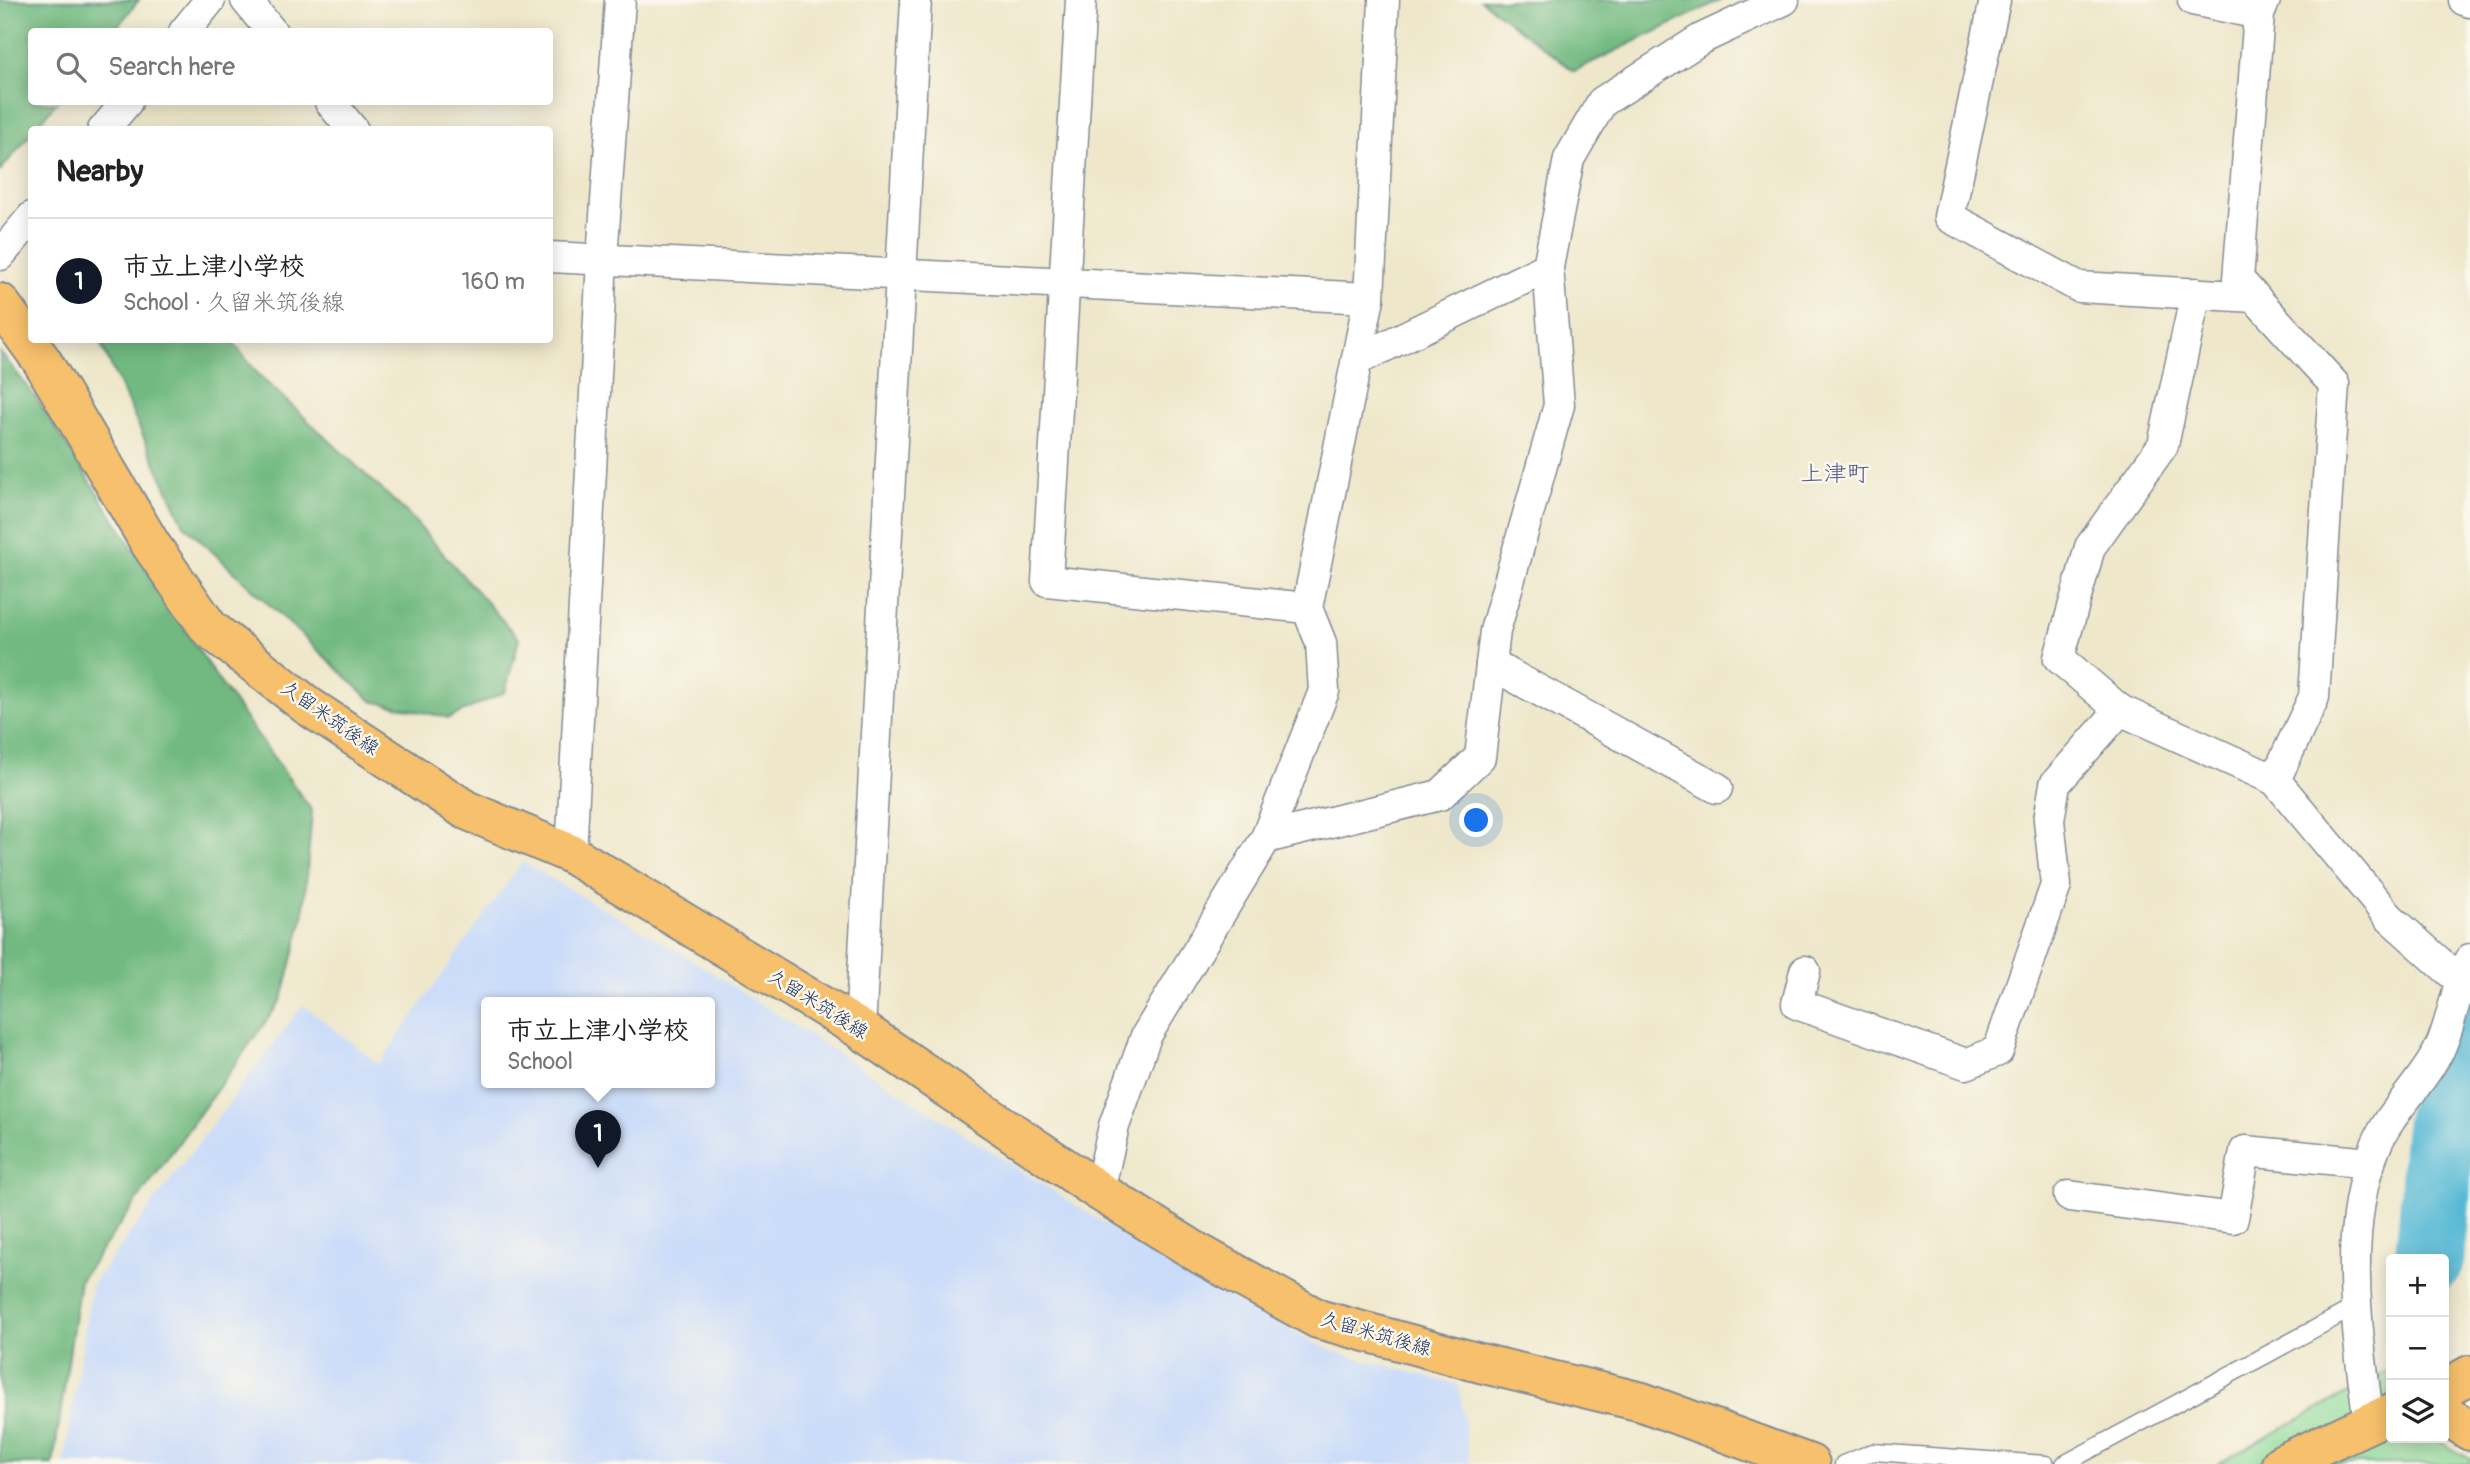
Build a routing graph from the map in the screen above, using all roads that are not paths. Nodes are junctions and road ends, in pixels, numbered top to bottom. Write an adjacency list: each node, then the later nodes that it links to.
1 (210, 0): 13 (street)
2 (246, 0): 14 (street)
3 (620, 0): 22 (street)
4 (916, 0): 24 (street)
5 (1081, 0): 25 (street)
6 (1384, 0): 28 (street)
7 (1784, 0): 23 (street)
8 (1995, 0): 26 (street)
9 (2193, 0): 12 (street)
10 (2464, 0): 11 (street)
11 (2470, 2)
12 (2262, 7): 27 (street)
13 (187, 28)
14 (269, 28)
15 (124, 105): 17 (street)
16 (333, 105): 18 (street)
17 (106, 126)
18 (351, 126)
19 (28, 222): 20 (street)
20 (0, 255)
21 (553, 257): 22 (street)
22 (602, 259): 24 (street); 39 (street)
23 (1548, 267): 32 (street); 34 (street)
24 (900, 273): 25 (street); 42 (street)
25 (1063, 281): 28 (street); 33 (street)
26 (2196, 293): 27 (street); 35 (street)
27 (2255, 297): 36 (street)
28 (1369, 298): 32 (street)
29 (0, 303): 30 (main road, 久留米筑後線)
30 (28, 342)
31 (29, 343): 39 (main road, 久留米筑後線)
32 (1359, 359): 33 (street)
33 (1307, 608): 38 (street)
34 (1491, 664): 37 (street); 38 (street)
35 (2120, 710): 36 (street); 41 (street)
36 (2275, 779): 40 (street)
37 (1717, 788)
38 (1266, 838): 44 (street)
39 (571, 853): 42 (main road, 久留米筑後線)
40 (2465, 970): 43 (street)
41 (1805, 971)
42 (860, 1030): 44 (main road, 久留米筑後線)
43 (2370, 1163): 45 (street); 46 (street)
44 (1099, 1191): 52 (main road, 久留米筑後線)
45 (2069, 1195)
46 (2355, 1307): 50 (street); 55 (lane)
47 (2470, 1375): 48 (main road)
48 (2449, 1386)
49 (2449, 1416): 51 (main road)
50 (2380, 1418): 56 (main road)
51 (2470, 1431)
52 (1786, 1460)
53 (1843, 1464): 54 (lane)
54 (2046, 1464)
55 (2064, 1464)
56 (2281, 1464)

